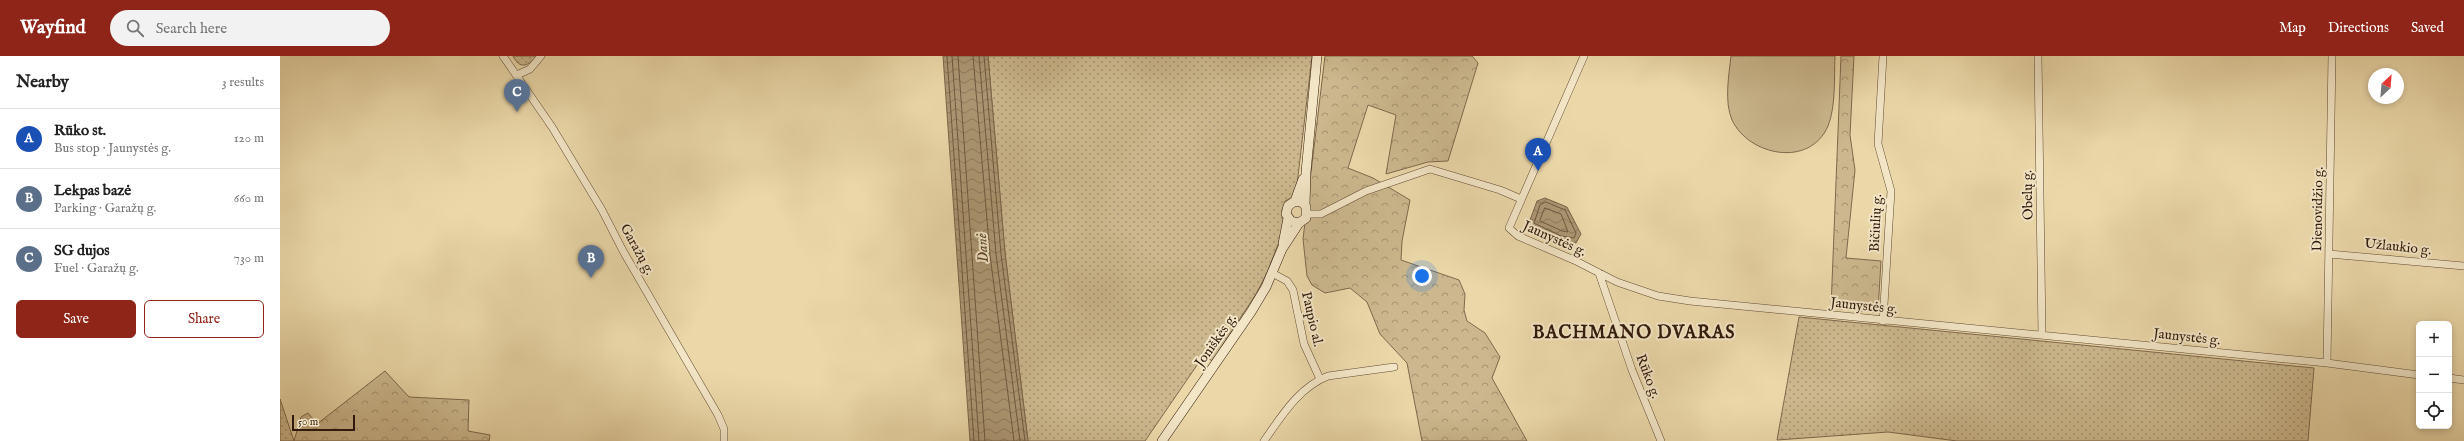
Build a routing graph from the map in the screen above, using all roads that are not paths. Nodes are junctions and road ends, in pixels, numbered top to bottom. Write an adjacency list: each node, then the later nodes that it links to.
1 (504, 56): 8 (street, Garažų g.)
2 (541, 56): 8 (street)
3 (1317, 56): 9 (main road)
4 (1584, 56): 10 (street, Jaunystės g.)
5 (1883, 56): 20 (street, Bičiulių g.)
6 (2038, 56): 21 (street, Obelų g.)
7 (2332, 56): 16 (street, Dienovidžio g.)
8 (517, 75): 28 (street, Garažų g.)
9 (1306, 172): 11 (main road); 12 (main road)
10 (1521, 199): 12 (street); 19 (street, Jaunystės g.)
11 (1295, 201): 12 (main road); 13 (main road)
12 (1306, 210): 14 (main road)
13 (1288, 218): 14 (main road); 15 (main road, Joniškės g.)
14 (1299, 223): 15 (main road, Joniškės g.)
15 (1282, 249): 18 (main road, Joniškės g.)
16 (2329, 254): 17 (street, Užlaukio g.); 22 (street, Dienovidžio g.)
17 (2464, 266)
18 (1272, 273): 26 (street, Paupio al.); 29 (main road, Joniškės g.)
19 (1599, 273): 20 (street, Jaunystės g.); 31 (street, Rūko g.)
20 (1882, 321): 21 (street, Jaunystės g.)
21 (2042, 334): 22 (street, Jaunystės g.)
22 (2327, 363): 24 (street, Jaunystės g.)
23 (1394, 366): 26 (street)
24 (2416, 375)
25 (2452, 378): 27 (street)
26 (1320, 379): 30 (street)
27 (2464, 380)
28 (724, 441)
29 (1162, 441)
30 (1264, 441)
31 (1661, 441)

